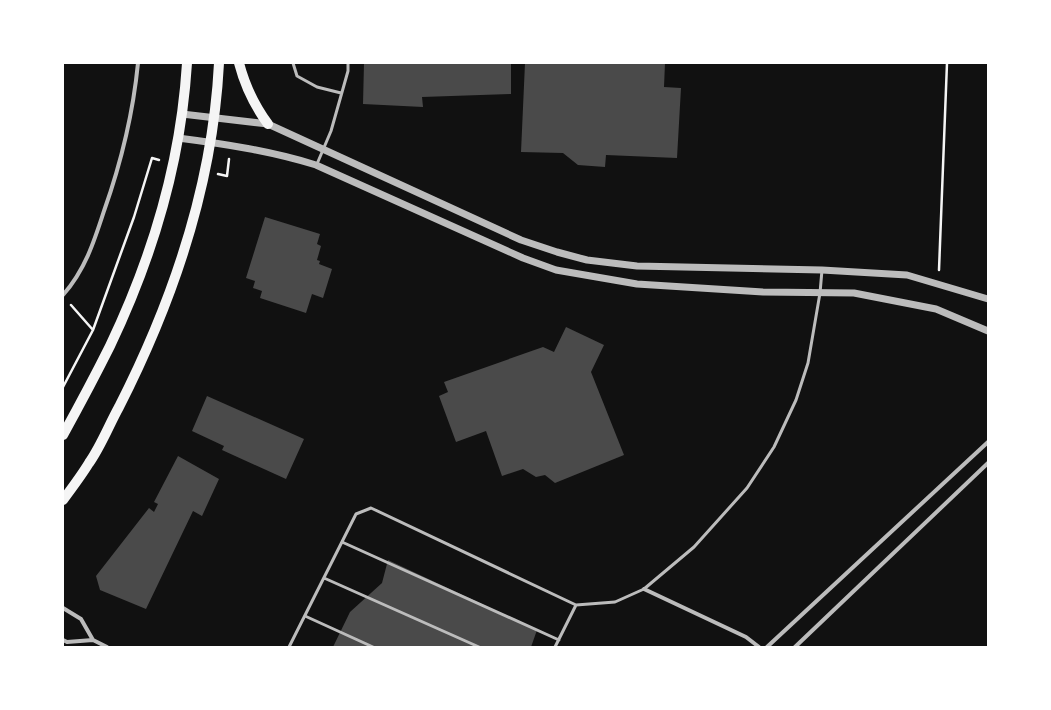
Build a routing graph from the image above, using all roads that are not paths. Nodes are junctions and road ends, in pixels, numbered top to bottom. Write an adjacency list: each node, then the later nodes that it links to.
1 (138, 63): 17 (street)
2 (187, 63): 8 (main road)
3 (220, 63): 9 (main road)
4 (239, 63): 10 (main road)
5 (293, 63): 7 (lane)
6 (348, 63): 7 (lane)
7 (341, 94): 13 (lane)
8 (182, 114): 9 (street); 11 (main road)
9 (215, 118): 10 (street); 12 (main road)
10 (268, 124): 13 (street)
11 (178, 138): 12 (street); 20 (main road)
12 (211, 142): 14 (street); 23 (main road)
13 (324, 149): 14 (lane); 15 (street)
14 (316, 165): 16 (street)
15 (822, 270): 16 (lane); 18 (street)
16 (820, 293): 19 (street); 26 (lane)
17 (63, 295)
18 (988, 300)
19 (988, 331)
20 (63, 435)
21 (988, 442): 39 (street)
22 (988, 463): 40 (street)
23 (63, 500)
24 (342, 542): 25 (lane); 27 (lane); 32 (lane)
25 (324, 578): 29 (lane); 36 (lane)
26 (644, 589): 27 (lane); 38 (street)
27 (576, 605): 32 (lane)
28 (63, 608): 31 (street)
29 (305, 616): 34 (lane); 35 (lane)
30 (63, 640): 31 (street)
31 (93, 640): 33 (street)
32 (559, 640): 37 (lane)
33 (107, 647)
34 (290, 647)
35 (373, 647)
36 (479, 647)
37 (555, 647)
38 (759, 647)
39 (767, 647)
40 (795, 647)

